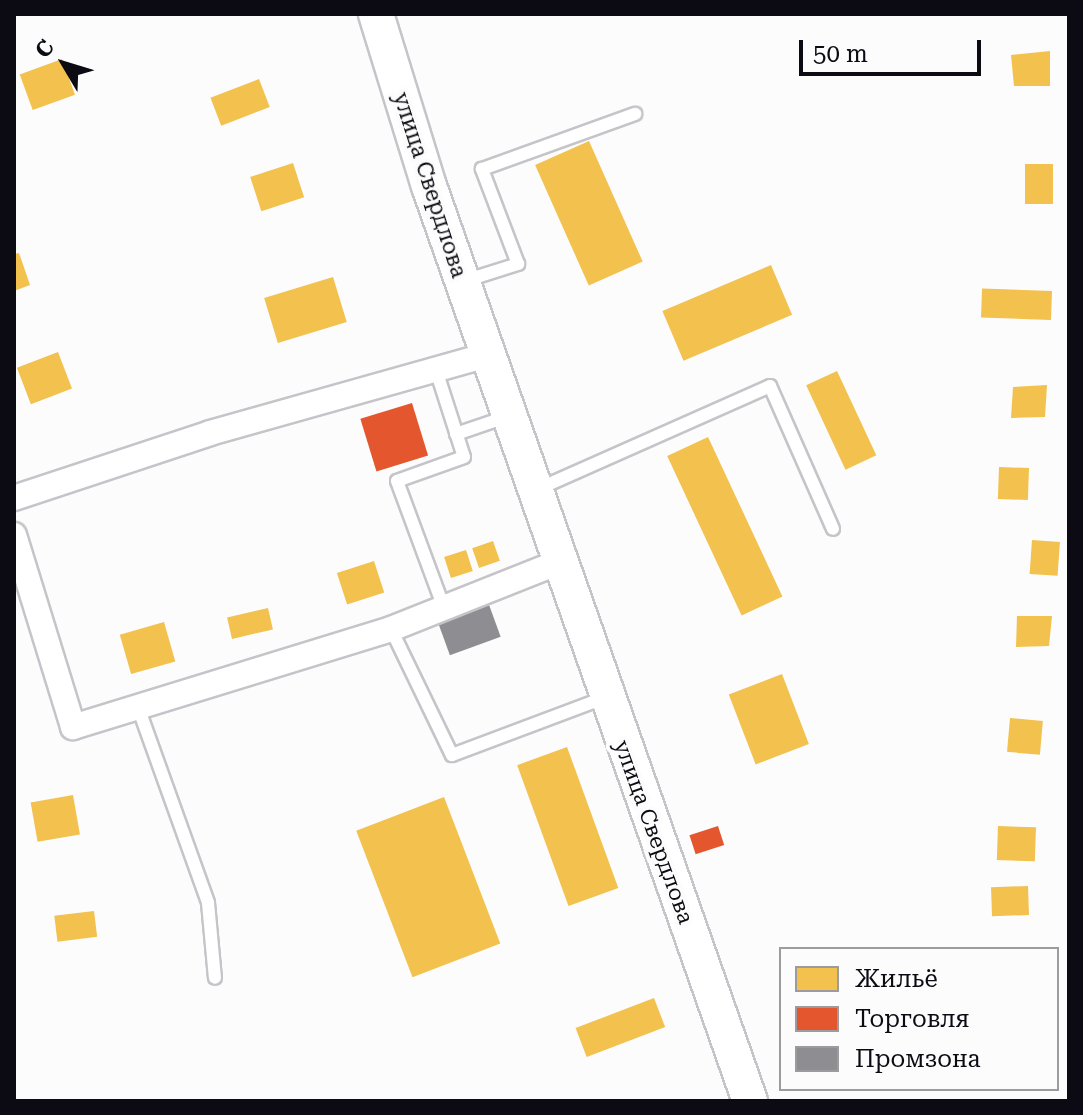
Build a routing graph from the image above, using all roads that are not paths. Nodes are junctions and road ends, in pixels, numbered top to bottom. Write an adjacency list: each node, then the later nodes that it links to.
1 (376, 14): 3 (main road, улица Свердлова)
2 (635, 114): 3 (lane)
3 (462, 282): 4 (main road, улица Свердлова)
4 (488, 355): 5 (street); 6 (main road, улица Свердлова)
5 (436, 370): 7 (lane); 9 (street)
6 (509, 416): 7 (lane); 8 (main road, улица Свердлова)
7 (456, 434): 13 (lane)
8 (535, 490): 10 (lane); 12 (main road, улица Свердлова)
9 (14, 498)
10 (833, 529)
11 (14, 535): 16 (street)
12 (559, 562): 13 (street); 15 (main road, улица Свердлова)
13 (444, 608): 14 (street)
14 (391, 629): 15 (lane); 16 (street)
15 (606, 697): 18 (main road, улица Свердлова)
16 (138, 707): 17 (lane)
17 (215, 978)
18 (750, 1101)

